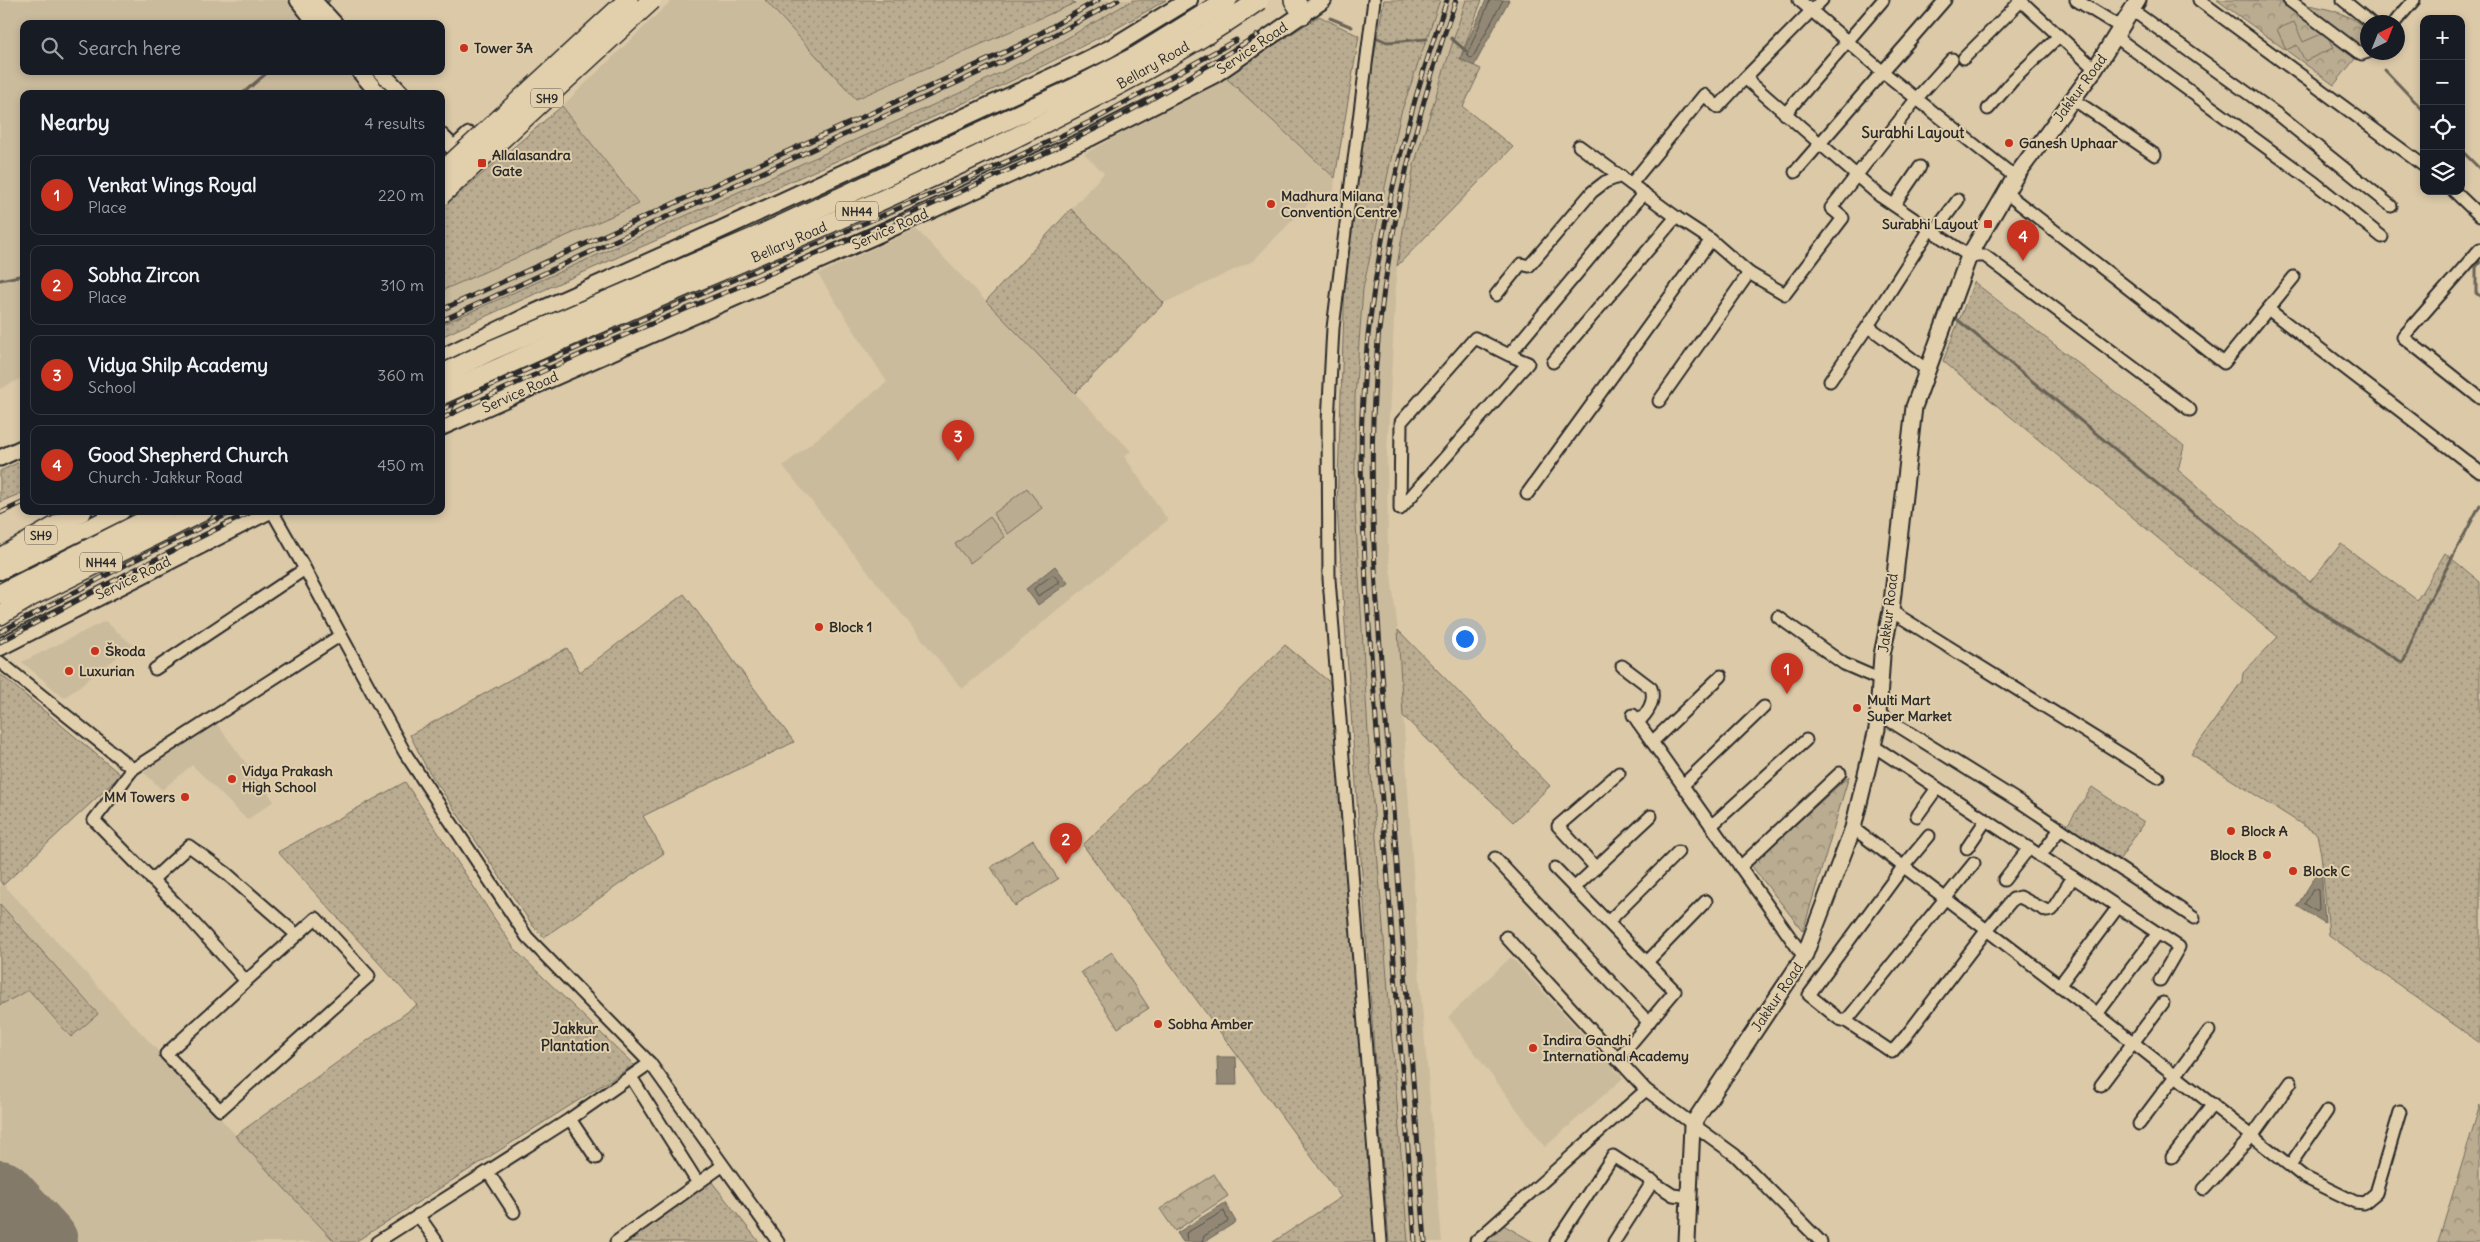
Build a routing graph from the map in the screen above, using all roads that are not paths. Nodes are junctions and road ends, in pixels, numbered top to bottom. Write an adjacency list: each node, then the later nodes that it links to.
1 (615, 0): 45 (street)
2 (628, 0): 50 (main road, SH9, bridge)
3 (652, 0): 57 (main road, SH9, bridge)
4 (662, 0): 51 (street)
5 (1189, 0): 76 (main road)
6 (1227, 0): 82 (main road, Bellary Road / NH44, bridge)
7 (1259, 0): 86 (main road, Bellary Road / NH44, bridge)
8 (1323, 0): 21 (main road, Service Road)
9 (1374, 0): 200 (street)
10 (1798, 0): 22 (street)
11 (1822, 0): 22 (street)
12 (1884, 0): 29 (street)
13 (1946, 0): 32 (street)
14 (2076, 0): 27 (street)
15 (2199, 0): 48 (street)
16 (2289, 0): 30 (street)
17 (2345, 0): 23 (street)
18 (2414, 0): 24 (street)
19 (304, 2): 25 (street); 26 (street)
20 (2135, 5): 27 (street, Jakkur Road); 64 (street)
21 (1299, 7): 83 (main road, Service Road)
22 (1812, 11): 29 (street); 35 (street)
23 (2362, 15)
24 (2401, 15)
25 (315, 20)
26 (329, 20)
27 (2119, 32): 31 (street, Jakkur Road); 68 (street)
28 (2059, 36): 31 (street); 38 (street); 40 (street)
29 (1847, 41): 32 (street); 41 (street)
30 (2360, 53)
31 (2095, 69): 39 (street, Jakkur Road)
32 (1882, 72): 38 (street); 43 (street)
33 (362, 75): 36 (street)
34 (384, 75): 37 (street)
35 (1745, 78): 41 (street); 56 (street)
36 (376, 90)
37 (398, 90)
38 (1917, 98): 53 (street); 55 (street)
39 (2073, 99): 46 (street); 55 (street, Jakkur Road)
40 (1988, 109)
41 (1785, 114): 43 (street)
42 (445, 140): 45 (street)
43 (1820, 145): 52 (street); 53 (street)
44 (1579, 146): 54 (street)
45 (454, 149): 47 (street); 51 (street)
46 (2155, 155)
47 (445, 157)
48 (2420, 163)
49 (1920, 167): 63 (street)
50 (445, 169)
51 (475, 172): 61 (street)
52 (1795, 172)
53 (1856, 175): 63 (street); 72 (street)
54 (1621, 176): 56 (street); 74 (street)
55 (2016, 177): 59 (street, Jakkur Road)
56 (1631, 184): 58 (street)
57 (445, 192)
58 (1644, 193): 66 (street); 78 (street)
59 (2006, 193): 71 (street, Jakkur Road); 75 (street)
60 (2458, 195): 65 (street)
61 (445, 198)
62 (1958, 200): 67 (street)
63 (1894, 205): 67 (street)
64 (2391, 206)
65 (2480, 216)
66 (1676, 217): 69 (street); 80 (street)
67 (1932, 231): 71 (street); 77 (street)
68 (2382, 237)
69 (1711, 240): 72 (street); 95 (street)
70 (2480, 249): 87 (street)
71 (1969, 256): 81 (street, Jakkur Road); 90 (street)
72 (1749, 273): 88 (street)
73 (2294, 277): 75 (street)
74 (1496, 295)
75 (2268, 309): 94 (street)
76 (512, 323): 79 (main road); 83 (main road)
77 (1868, 326): 81 (street); 85 (street)
78 (1509, 354): 78 (street)
79 (445, 356)
80 (1553, 362)
81 (1927, 370): 108 (street, Jakkur Road)
82 (445, 374)
83 (553, 377): 91 (main road, Service Road)
84 (445, 381): 89 (main road)
85 (1830, 381)
86 (445, 393)
87 (2480, 398)
88 (1659, 401)
89 (445, 404)
90 (2190, 410)
91 (445, 425)
92 (20, 449): 93 (street)
93 (0, 458)
94 (2480, 472)
95 (1527, 494)
96 (55, 515): 103 (main road, SH9)
97 (75, 515): 104 (main road, SH9)
98 (114, 515): 106 (main road)
99 (156, 515): 107 (main road, NH44)
100 (195, 515): 109 (main road, NH44)
101 (262, 515): 112 (main road, Service Road)
102 (272, 515): 105 (street)
103 (0, 546)
104 (0, 558)
105 (305, 569): 111 (street); 115 (street)
106 (0, 571)
107 (0, 594)
108 (1891, 611): 117 (street, Jakkur Road); 126 (street)
109 (0, 615)
110 (1778, 617): 117 (street)
111 (340, 635): 123 (street); 171 (street)
112 (0, 647)
113 (0, 662): 123 (street)
114 (1622, 666): 121 (street)
115 (155, 669)
116 (1721, 676): 121 (street)
117 (1881, 680): 119 (street, Jakkur Road)
118 (1764, 707): 127 (street)
119 (1879, 714): 122 (street, Jakkur Road); 134 (street)
120 (1806, 740): 132 (street)
121 (1652, 742): 127 (street)
122 (1872, 745): 128 (street); 133 (street, Jakkur Road)
123 (133, 769): 147 (street)
124 (1619, 773): 145 (street)
125 (1840, 773): 142 (street)
126 (2158, 777)
127 (1683, 785): 132 (street)
128 (1937, 788): 130 (street); 131 (street)
129 (1651, 816): 145 (street)
130 (1917, 816)
131 (1986, 820): 136 (street); 137 (street)
132 (1711, 826): 142 (street)
133 (1854, 828): 143 (street); 159 (street, Jakkur Road)
134 (2060, 828): 139 (street); 153 (street)
135 (1929, 836): 143 (street)
136 (1967, 848)
137 (2029, 848): 139 (street); 148 (street)
138 (1678, 852): 154 (street)
139 (2040, 856): 146 (street)
140 (1495, 858): 167 (street)
141 (1974, 863): 150 (street)
142 (1740, 867): 159 (street)
143 (1903, 867): 150 (street); 166 (street)
144 (1555, 868): 149 (street)
145 (1596, 868): 149 (street)
146 (2073, 877): 152 (street); 155 (street)
147 (152, 880): 157 (street); 162 (street)
148 (2004, 880)
149 (1574, 888): 154 (street)
150 (1944, 899): 155 (street); 166 (street)
151 (1706, 901): 160 (street)
152 (2118, 907): 156 (street); 163 (street)
153 (2194, 918)
154 (1608, 922): 160 (street)
155 (1986, 931): 163 (street); 166 (street)
156 (2158, 933): 161 (street); 165 (street)
157 (297, 935): 162 (street); 162 (street)
158 (1506, 937): 170 (street)
159 (1804, 958): 181 (street, Jakkur Road)
160 (1647, 962): 167 (street)
161 (2160, 980)
162 (246, 981)
163 (2059, 986): 165 (street)
164 (2163, 1003): 169 (street)
165 (2097, 1014): 169 (street)
166 (1846, 1021)
167 (1649, 1023): 170 (street)
168 (2209, 1031): 172 (street)
169 (2133, 1042): 172 (street); 175 (street)
170 (1617, 1060): 176 (street)
171 (650, 1063): 173 (street); 187 (street)
172 (2176, 1075): 177 (street); 182 (street)
173 (630, 1077): 180 (street); 190 (street)
174 (2291, 1082): 183 (street)
175 (2101, 1086)
176 (1646, 1090): 181 (street); 195 (street)
177 (2213, 1104): 183 (street); 184 (street)
178 (2327, 1111): 186 (street)
179 (2400, 1112): 186 (street)
180 (570, 1119): 185 (street); 188 (street)
181 (1692, 1124): 192 (street); 204 (street)
182 (2139, 1124)
183 (2253, 1135): 186 (street); 191 (street)
184 (2172, 1157)
185 (596, 1158)
186 (2290, 1165)
187 (722, 1166): 190 (street); 199 (street)
188 (488, 1172): 193 (street); 194 (street)
189 (1652, 1181): 192 (street); 201 (street); 202 (street)
190 (698, 1183): 198 (street)
191 (2204, 1190)
192 (1689, 1197): 203 (street)
193 (514, 1212)
194 (418, 1215): 196 (street); 197 (street)
195 (1476, 1241)
196 (376, 1242)
197 (437, 1242)
198 (616, 1242)
199 (778, 1242)
200 (1381, 1242)
201 (1556, 1242)
202 (1614, 1242)
203 (1687, 1242)
204 (1821, 1242)

